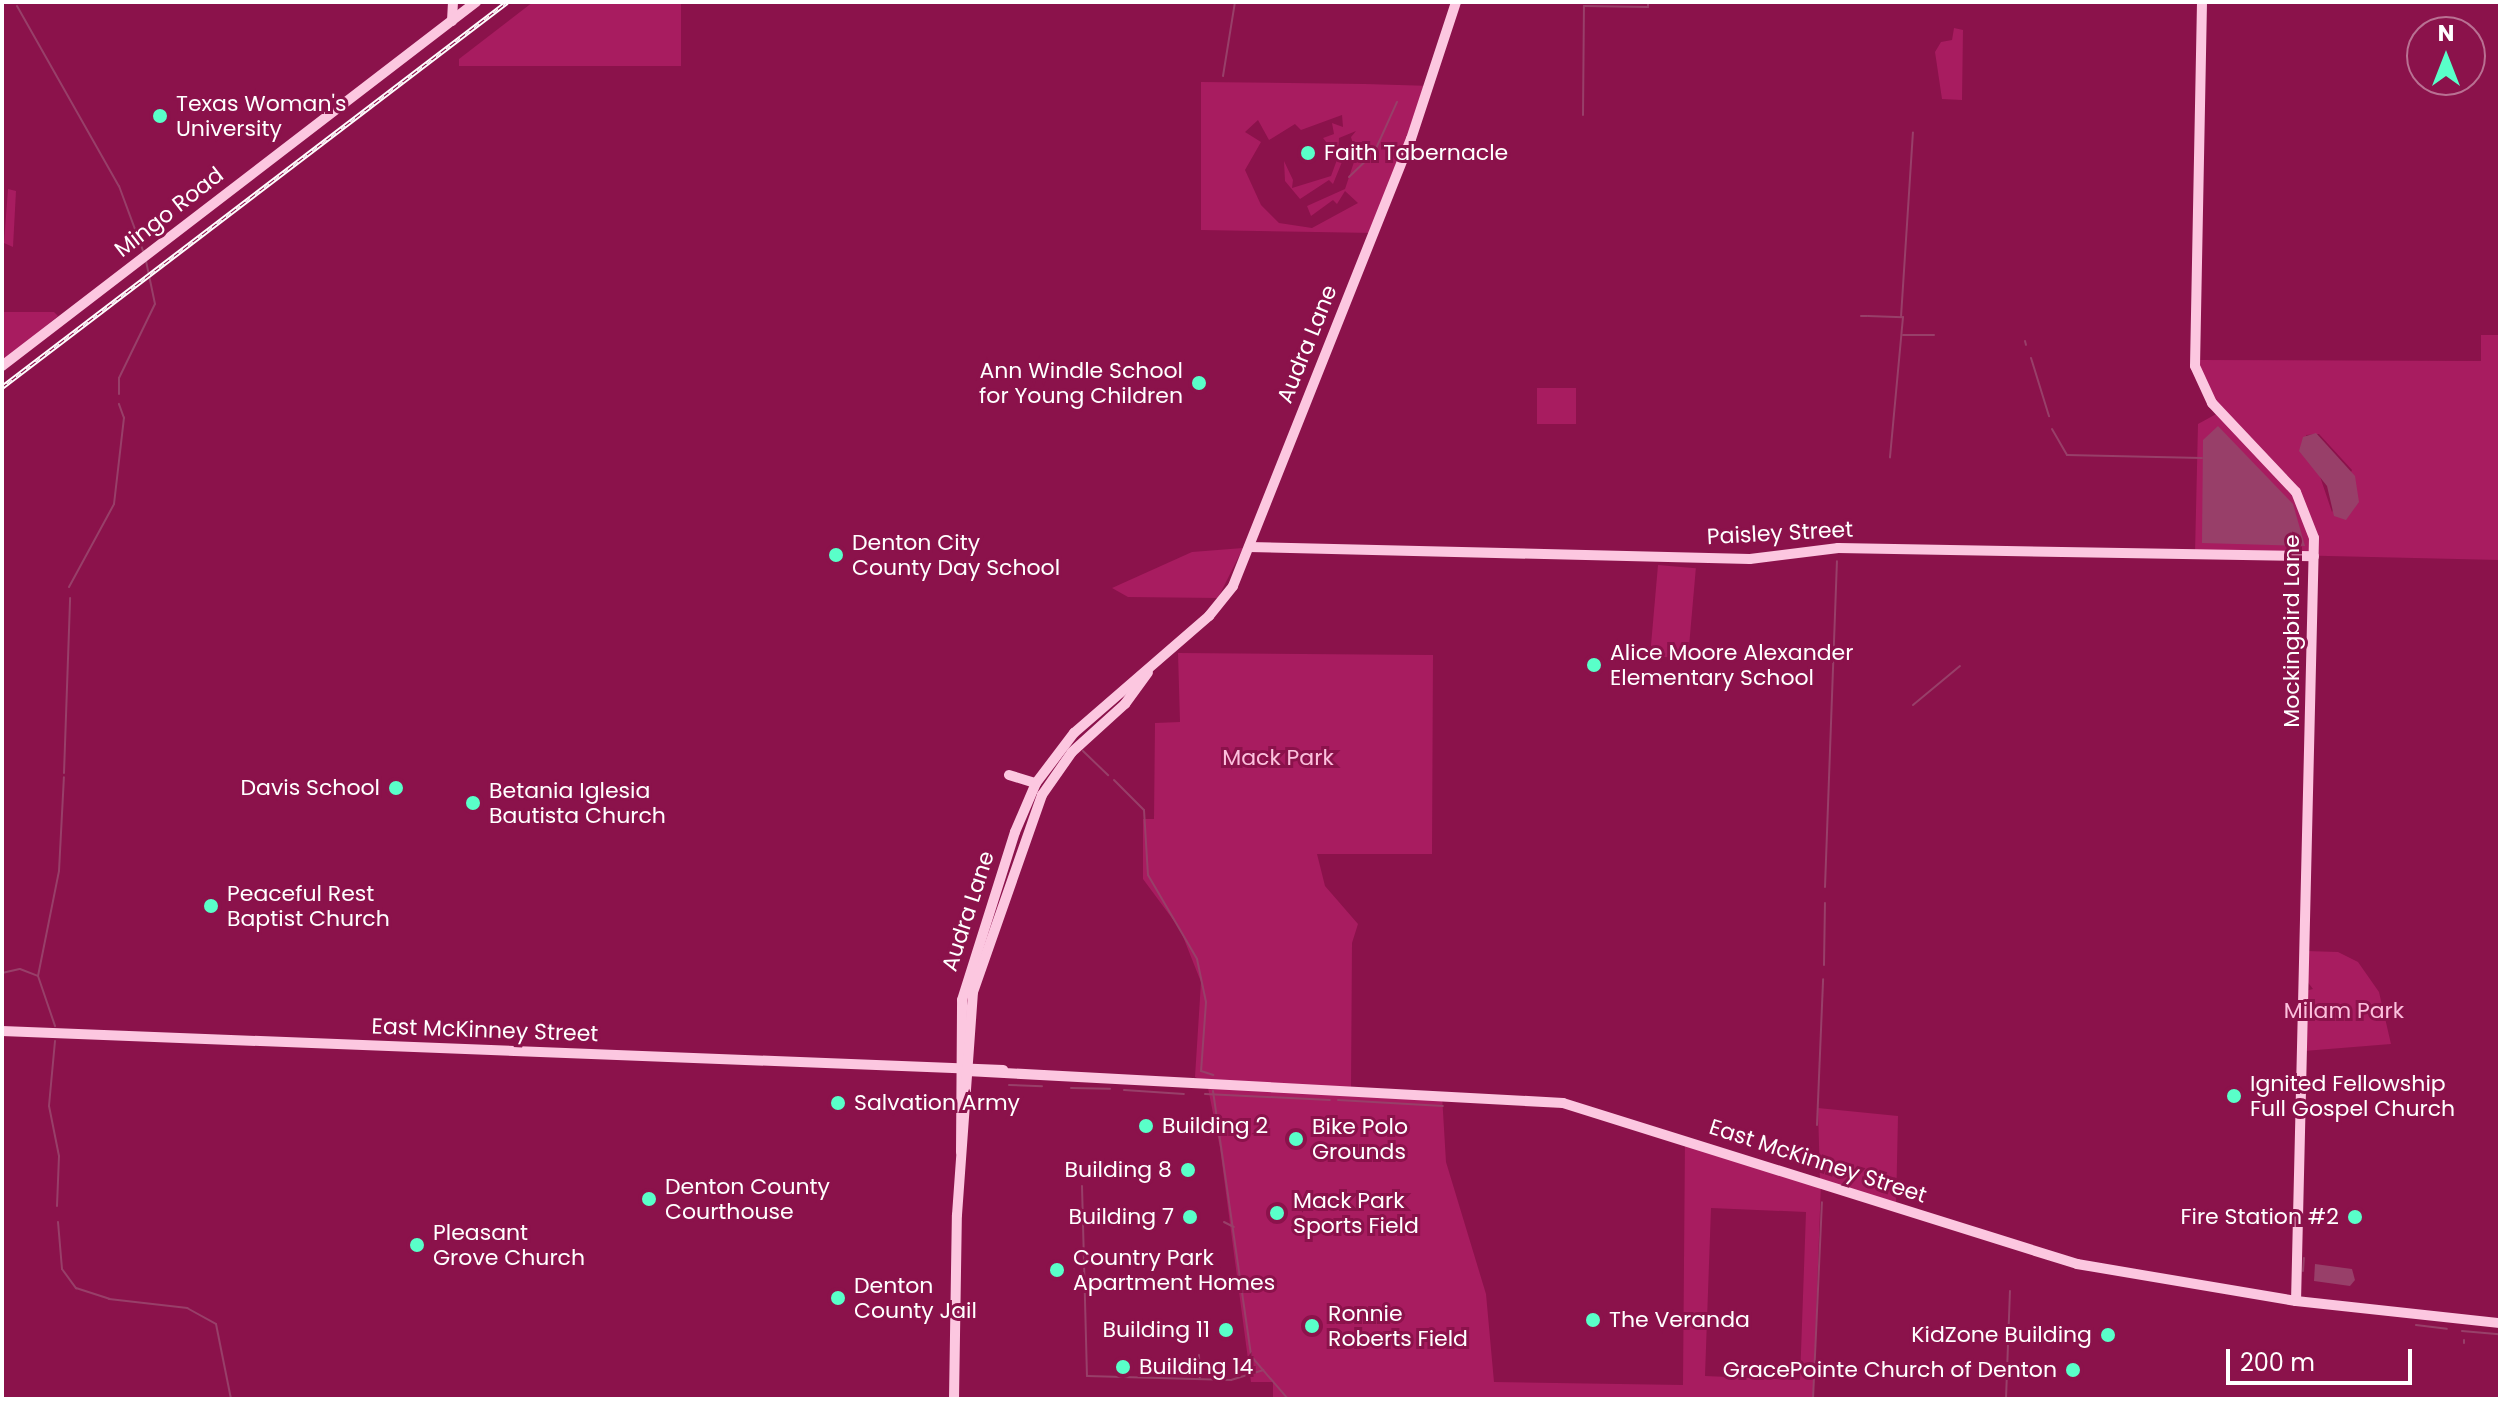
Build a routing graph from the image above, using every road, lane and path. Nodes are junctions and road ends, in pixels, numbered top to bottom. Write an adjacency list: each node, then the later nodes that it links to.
1 (453, 2): 5 (street)
2 (476, 2): 5 (street, Mingo Road)
3 (1456, 2): 7 (street, Audra Lane)
4 (2202, 2): 8 (street, Mockingbird Lane)
5 (452, 21): 6 (street, Mingo Road)
6 (2, 366)
7 (1249, 547): 8 (street, Paisley Street); 9 (street, Audra Lane)
8 (2314, 556): 17 (street, Mockingbird Lane)
9 (1148, 672): 10 (street, Audra Lane); 11 (street, Audra Lane)
10 (1096, 713): 11 (street); 13 (street, Audra Lane)
11 (1104, 722): 14 (street, Audra Lane)
12 (1009, 775): 13 (street)
13 (1036, 783): 14 (street, Audra Lane)
14 (982, 950): 16 (street, Audra Lane)
15 (2, 1031): 16 (street, East McKinney Street)
16 (962, 1070): 17 (street, East McKinney Street); 19 (street, Audra Lane)
17 (2296, 1301): 18 (street, East McKinney Street)
18 (2500, 1323)
19 (954, 1399)

